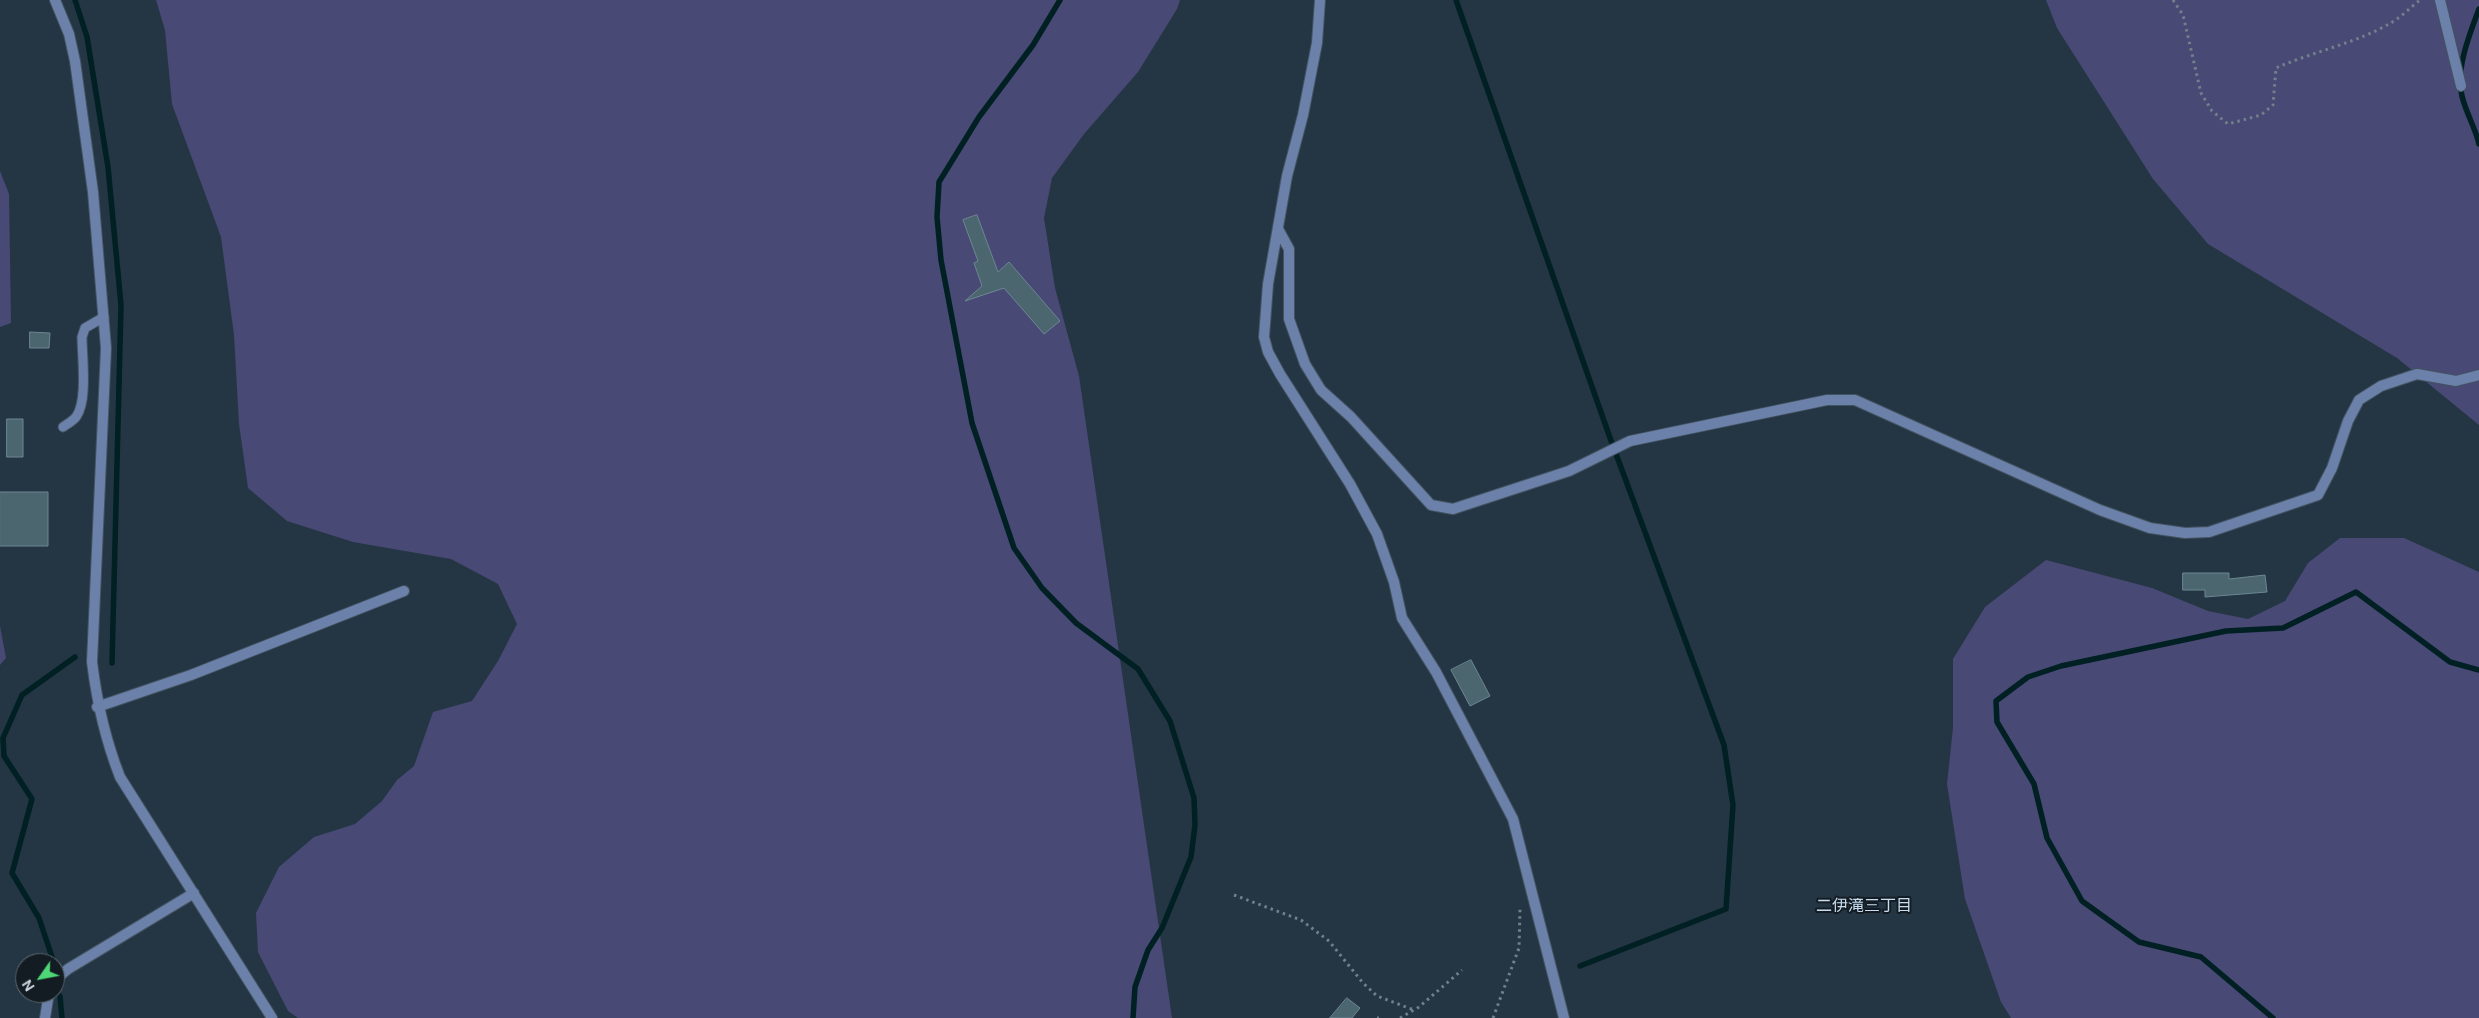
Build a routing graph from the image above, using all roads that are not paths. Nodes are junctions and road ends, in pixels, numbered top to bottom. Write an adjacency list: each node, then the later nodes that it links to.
1 (55, 0): 6 (street)
2 (1320, 0): 5 (street)
3 (2440, 0): 4 (street)
4 (2461, 86)
5 (1278, 229): 7 (street); 16 (street)
6 (104, 317): 8 (lane); 10 (street)
7 (2479, 375)
8 (63, 427)
9 (404, 591): 10 (street)
10 (97, 707): 11 (street)
11 (194, 893): 12 (street); 15 (street)
12 (65, 972)
13 (48, 1003): 14 (street)
14 (45, 1018)
15 (272, 1018)
16 (1564, 1018)

